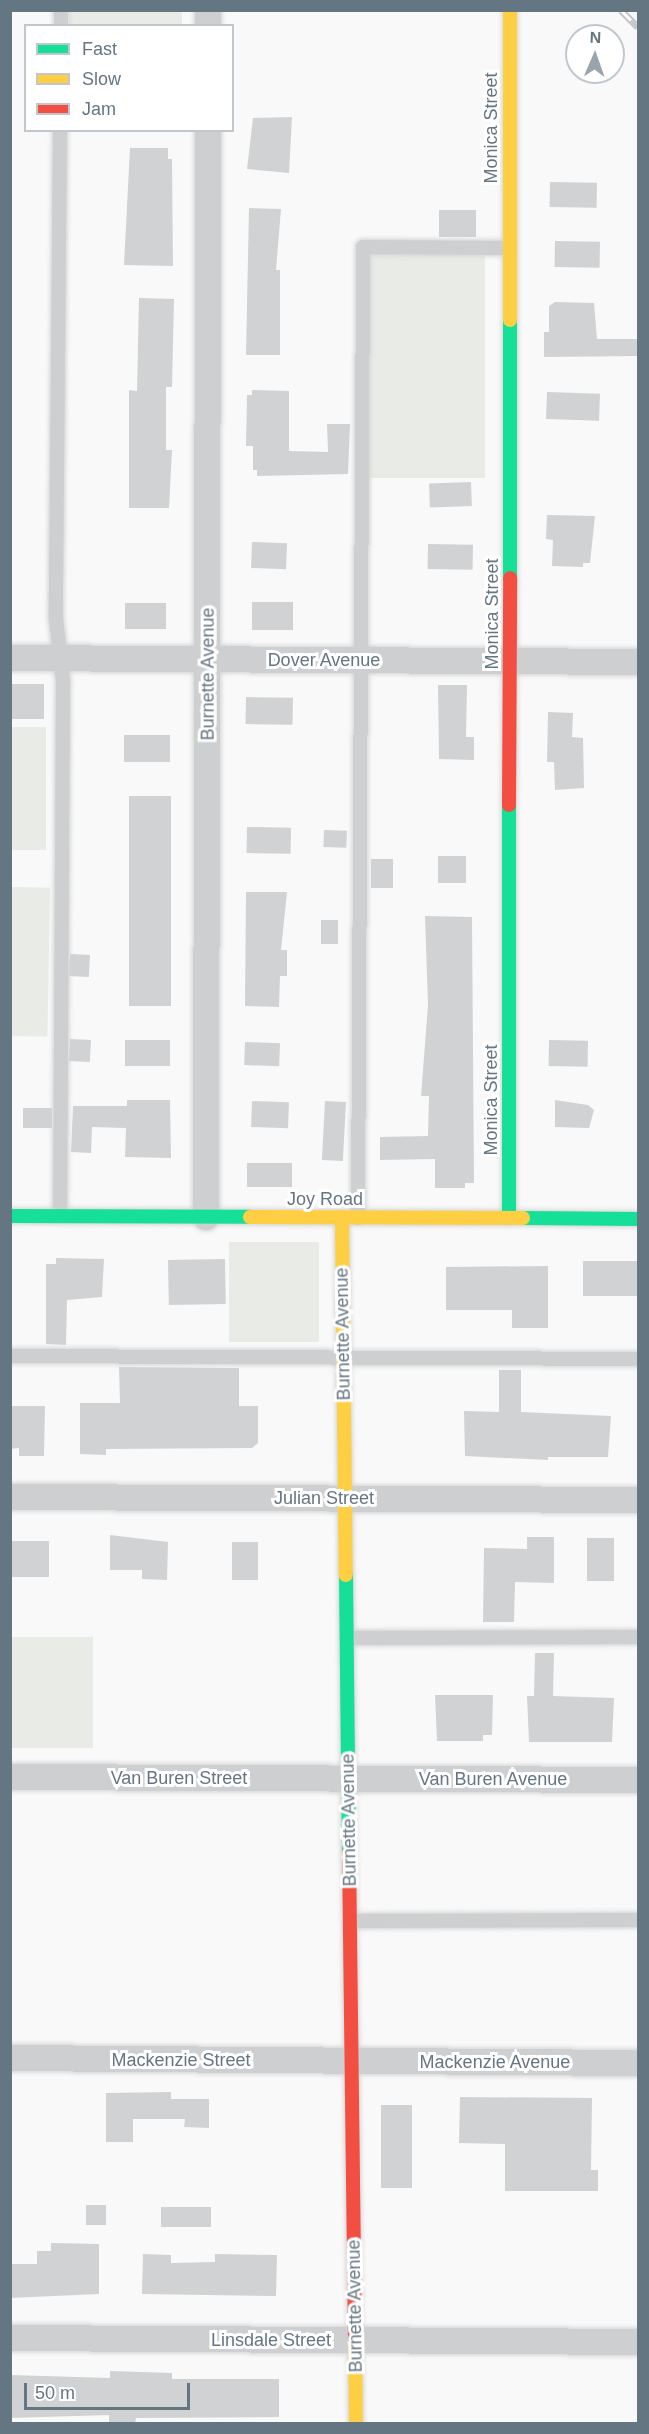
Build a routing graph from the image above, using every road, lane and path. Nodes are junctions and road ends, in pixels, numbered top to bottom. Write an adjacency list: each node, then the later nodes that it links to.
1 (510, 10): 4 (street, Monica Street)
2 (60, 132): 6 (lane)
3 (208, 132): 7 (street, Burnette Avenue)
4 (509, 248): 8 (lane); 9 (street, Monica Street)
5 (10, 658): 6 (street, Dover Avenue)
6 (57, 658): 7 (street, Dover Avenue); 12 (lane)
7 (208, 660): 8 (street, Dover Avenue); 13 (street, Burnette Avenue)
8 (361, 660): 9 (street, Dover Avenue); 15 (lane)
9 (510, 661): 10 (street, Dover Avenue); 16 (street, Monica Street)
10 (639, 662)
11 (10, 1216): 12 (street, Joy Road)
12 (60, 1216): 13 (street, Joy Road)
13 (206, 1217): 14 (street, Joy Road)
14 (342, 1217): 15 (street, Joy Road); 19 (street, Burnette Avenue)
15 (358, 1218): 16 (street, Joy Road)
16 (509, 1218): 17 (street, Joy Road)
17 (639, 1219)
18 (10, 1356): 19 (lane)
19 (343, 1358): 20 (lane); 22 (street, Burnette Avenue)
20 (639, 1359)
21 (10, 1497): 22 (street, Julian Street)
22 (345, 1498): 23 (street, Julian Street); 25 (street, Burnette Avenue)
23 (639, 1500)
24 (639, 1637): 25 (lane)
25 (347, 1638): 27 (street, Burnette Avenue)
26 (10, 1777): 27 (street, Van Buren Street)
27 (348, 1779): 28 (street, Van Buren Avenue); 30 (street, Burnette Avenue)
28 (639, 1780)
29 (639, 1920): 30 (lane)
30 (350, 1921): 32 (street, Burnette Avenue)
31 (10, 2058): 32 (street, Mackenzie Street)
32 (352, 2061): 33 (street, Mackenzie Avenue); 35 (street, Burnette Avenue)
33 (639, 2063)
34 (10, 2338): 35 (street, Linsdale Street)
35 (355, 2340): 36 (street, Linsdale Street); 37 (street, Burnette Avenue)
36 (639, 2342)
37 (356, 2424)

